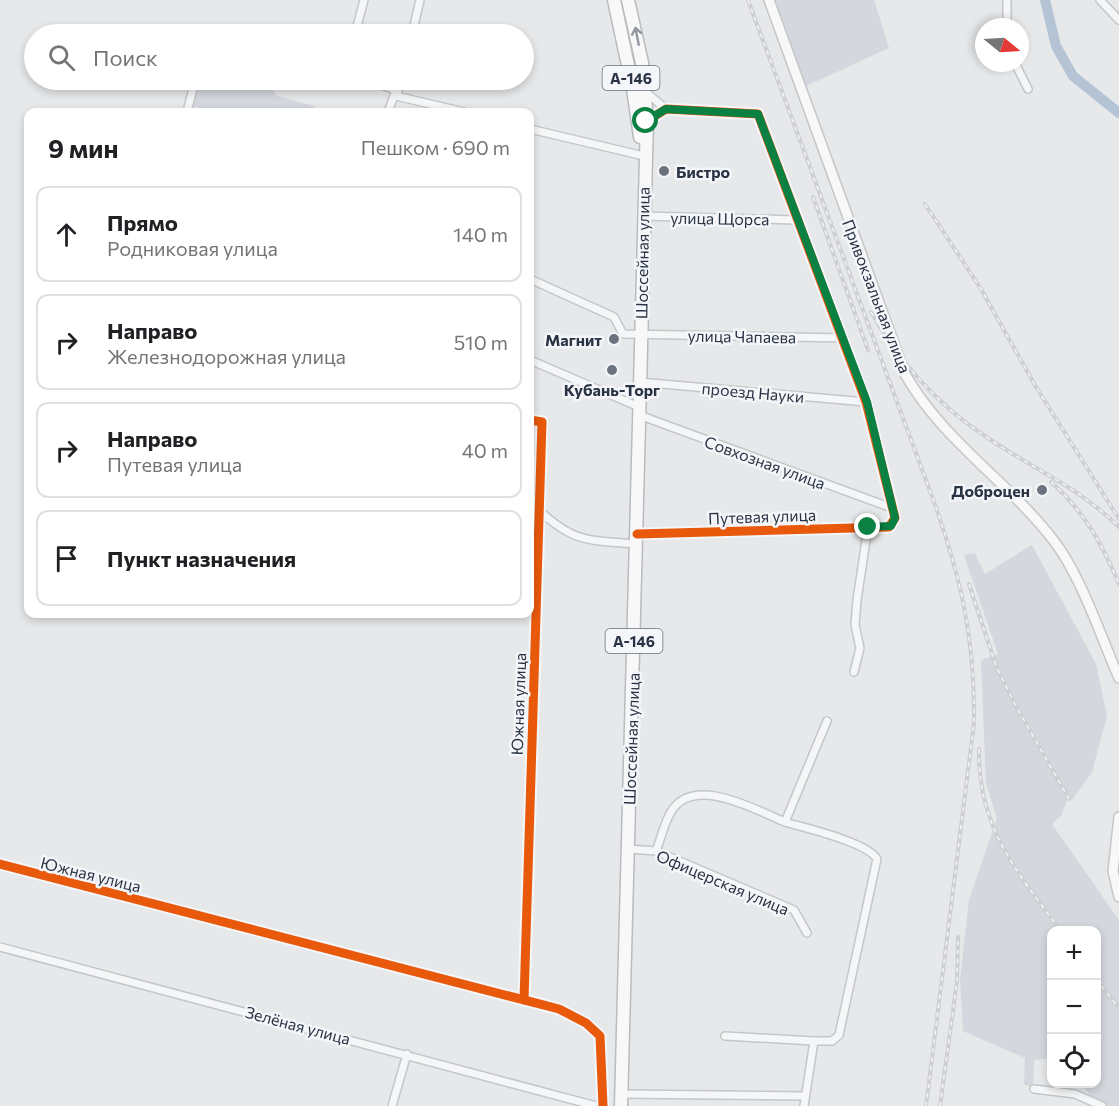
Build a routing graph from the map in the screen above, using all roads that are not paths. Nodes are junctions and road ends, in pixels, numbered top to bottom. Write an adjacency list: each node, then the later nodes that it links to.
1 (364, 0): 10 (street)
2 (420, 0): 11 (street)
3 (614, 0): 25 (highway, А-146)
4 (628, 0): 13 (highway, А-146, one-way to 4)
5 (769, 0): 42 (main road, Привокзальная улица)
6 (1007, 0): 8 (street)
7 (1100, 0): 9 (street)
8 (1007, 18)
9 (1119, 20)
10 (358, 24)
11 (414, 24)
12 (1020, 72): 14 (street)
13 (645, 89): 22 (street); 23 (highway, А-146)
14 (1028, 89)
15 (192, 90): 19 (street)
16 (390, 90): 18 (street)
17 (398, 90): 18 (street)
18 (397, 93): 20 (street); 21 (street)
19 (188, 108)
20 (390, 108)
21 (450, 108)
22 (666, 109): 23 (street); 27 (street)
23 (646, 121): 25 (highway, А-146)
24 (534, 130): 25 (street)
25 (644, 156): 26 (highway, Шоссейная улица / А-146)
26 (643, 216): 27 (street, улица Щорса); 29 (highway, Шоссейная улица / А-146)
27 (796, 219): 30 (street)
28 (534, 281): 29 (street)
29 (640, 333): 30 (street, улица Чапаева); 32 (highway, Шоссейная улица / А-146)
30 (844, 338): 33 (street)
31 (534, 362): 34 (street, Совхозная улица)
32 (639, 382): 33 (street, проезд Науки); 34 (highway, Шоссейная улица / А-146)
33 (867, 402): 37 (street)
34 (639, 411): 37 (street, Совхозная улица); 40 (highway, Шоссейная улица / А-146)
35 (534, 421): 38 (street, Южная улица)
36 (534, 506): 38 (street, Путевая улица)
37 (892, 508): 39 (street, Путевая улица)
38 (538, 511): 40 (street, Путевая улица); 52 (street, Южная улица)
39 (868, 527): 40 (street, Путевая улица); 41 (street)
40 (637, 539): 46 (highway, Шоссейная улица / А-146)
41 (854, 672)
42 (1119, 678)
43 (827, 721): 45 (street)
44 (1119, 817): 49 (main road)
45 (785, 822): 47 (street); 54 (street)
46 (628, 849): 47 (street, Офицерская улица); 58 (highway, Шоссейная улица / А-146)
47 (656, 851): 50 (street, Офицерская улица)
48 (0, 864): 52 (street, Южная улица)
49 (1119, 897)
50 (807, 933)
51 (0, 947): 55 (street, Зелёная улица)
52 (524, 1000): 61 (street, Южная улица)
53 (725, 1036): 54 (street)
54 (814, 1041): 57 (street)
55 (407, 1054): 59 (street); 60 (street, Зелёная улица)
56 (1034, 1089): 63 (street)
57 (806, 1096): 58 (street); 62 (street)
58 (621, 1100)
59 (392, 1106)
60 (596, 1106)
61 (603, 1106)
62 (804, 1106)
63 (1102, 1106)

